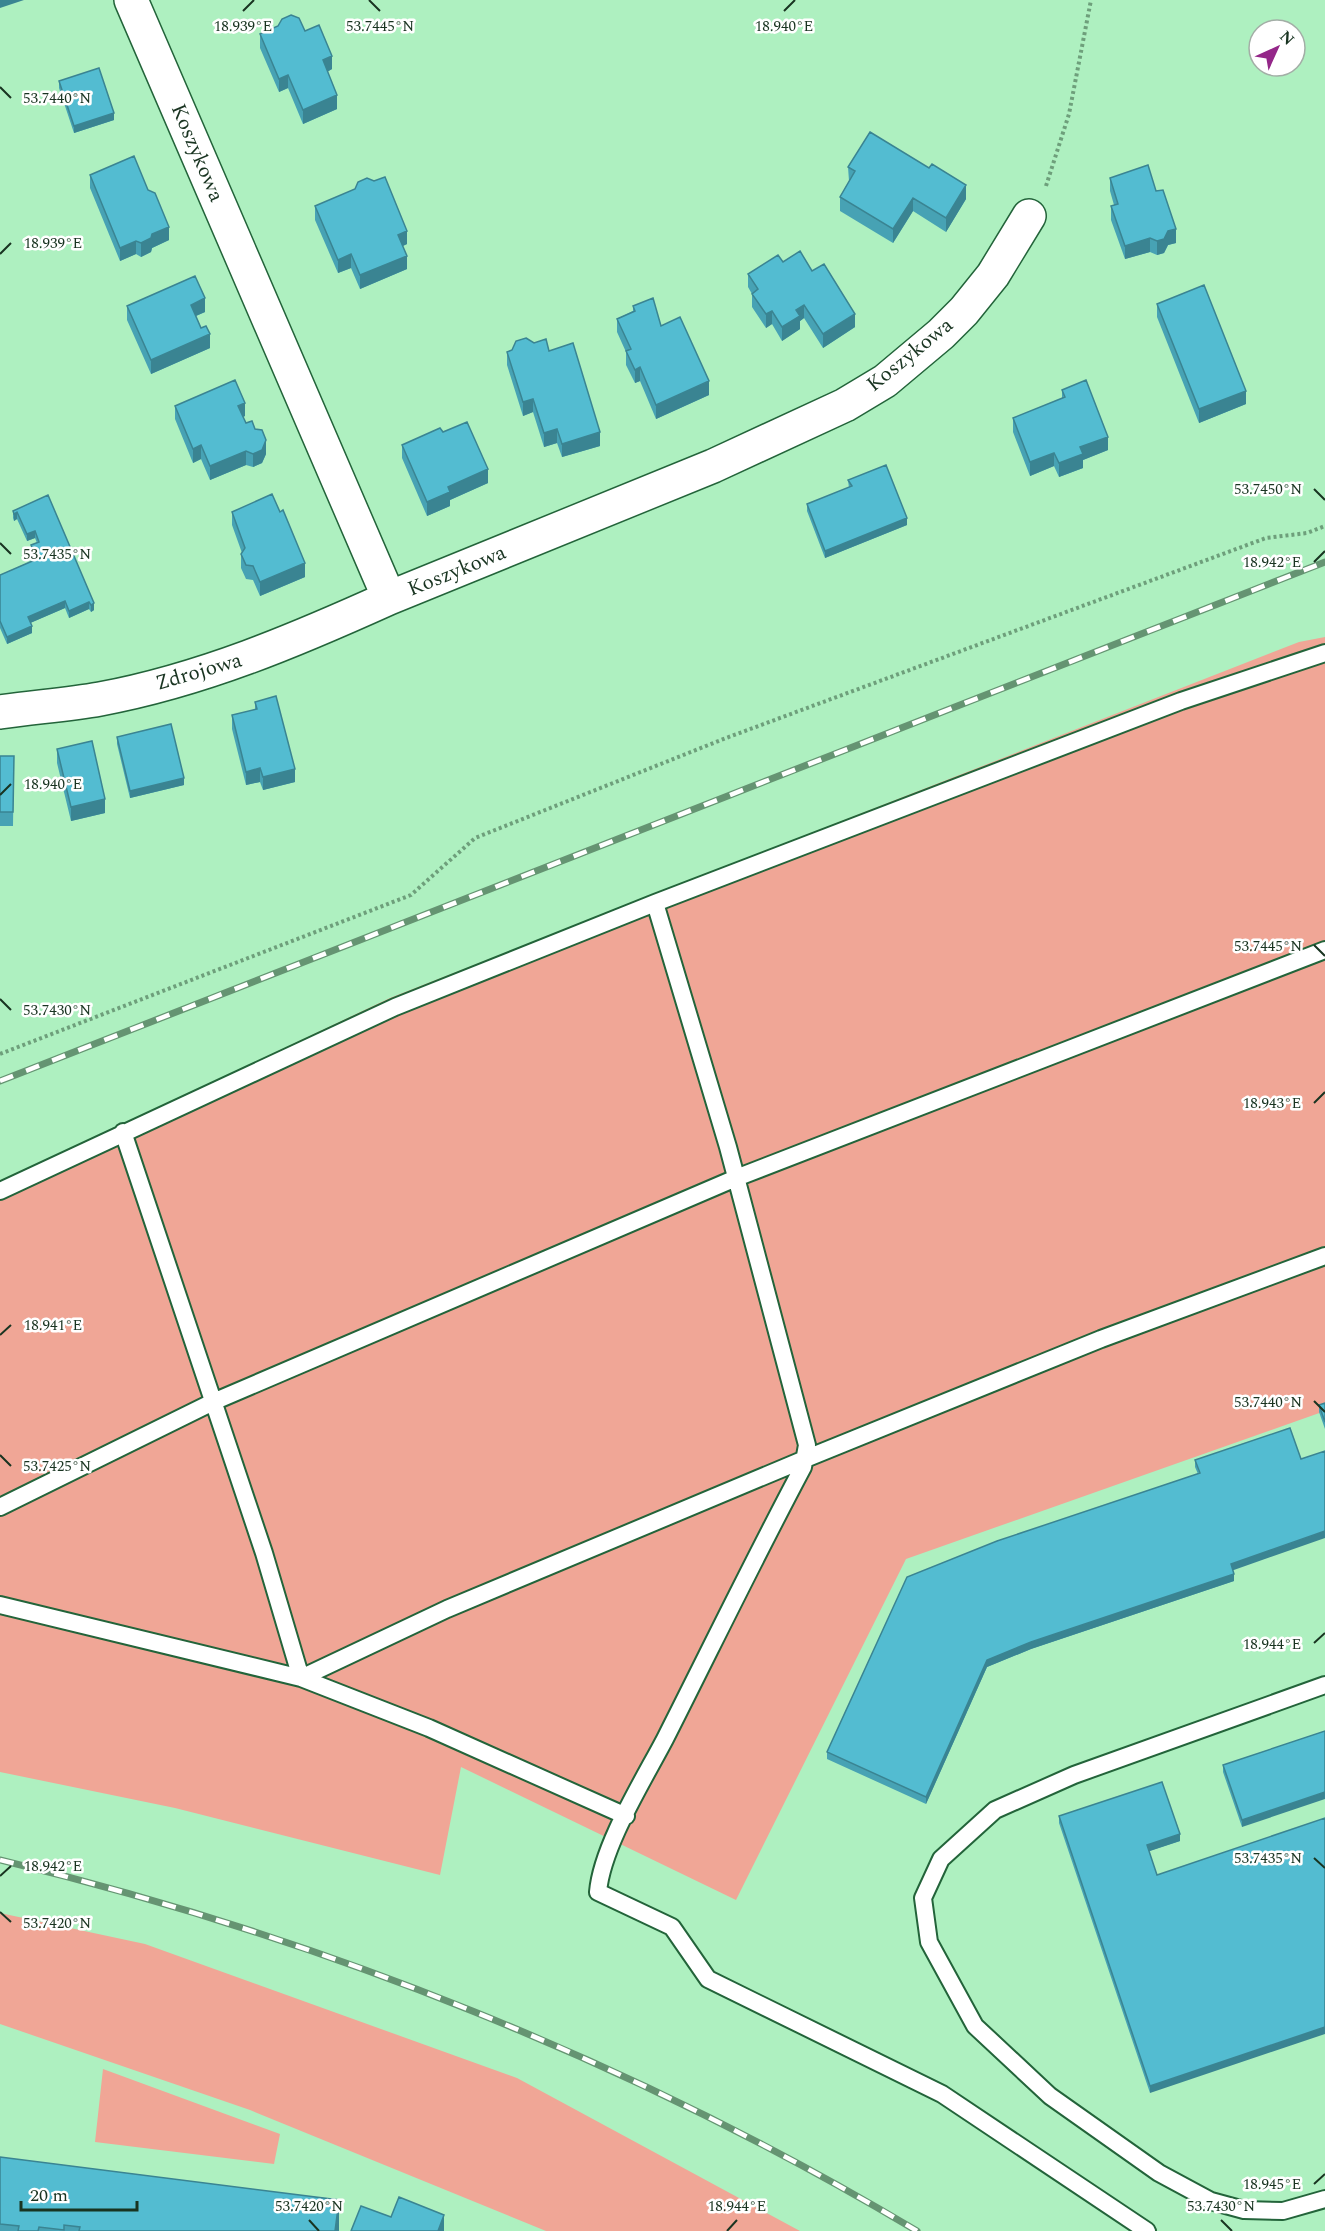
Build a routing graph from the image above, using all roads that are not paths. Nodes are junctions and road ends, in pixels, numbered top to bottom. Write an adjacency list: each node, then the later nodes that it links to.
1 (131, 0): 3 (street, Koszykowa)
2 (1029, 216): 3 (street, Koszykowa)
3 (389, 598): 5 (street, Zdrojowa)
4 (1325, 653): 6 (lane)
5 (0, 711)
6 (655, 903): 8 (lane); 9 (lane)
7 (1325, 950): 9 (lane)
8 (123, 1132): 10 (lane); 12 (lane)
9 (736, 1178): 12 (lane); 13 (lane)
10 (0, 1191)
11 (1325, 1256): 13 (lane)
12 (213, 1402): 14 (lane); 16 (lane)
13 (805, 1459): 16 (lane); 18 (lane)
14 (0, 1507)
15 (0, 1605): 16 (lane)
16 (301, 1678): 18 (lane)
17 (1325, 1685): 19 (lane)
18 (626, 1816): 20 (lane)
19 (1325, 2199)
20 (1148, 2231)

